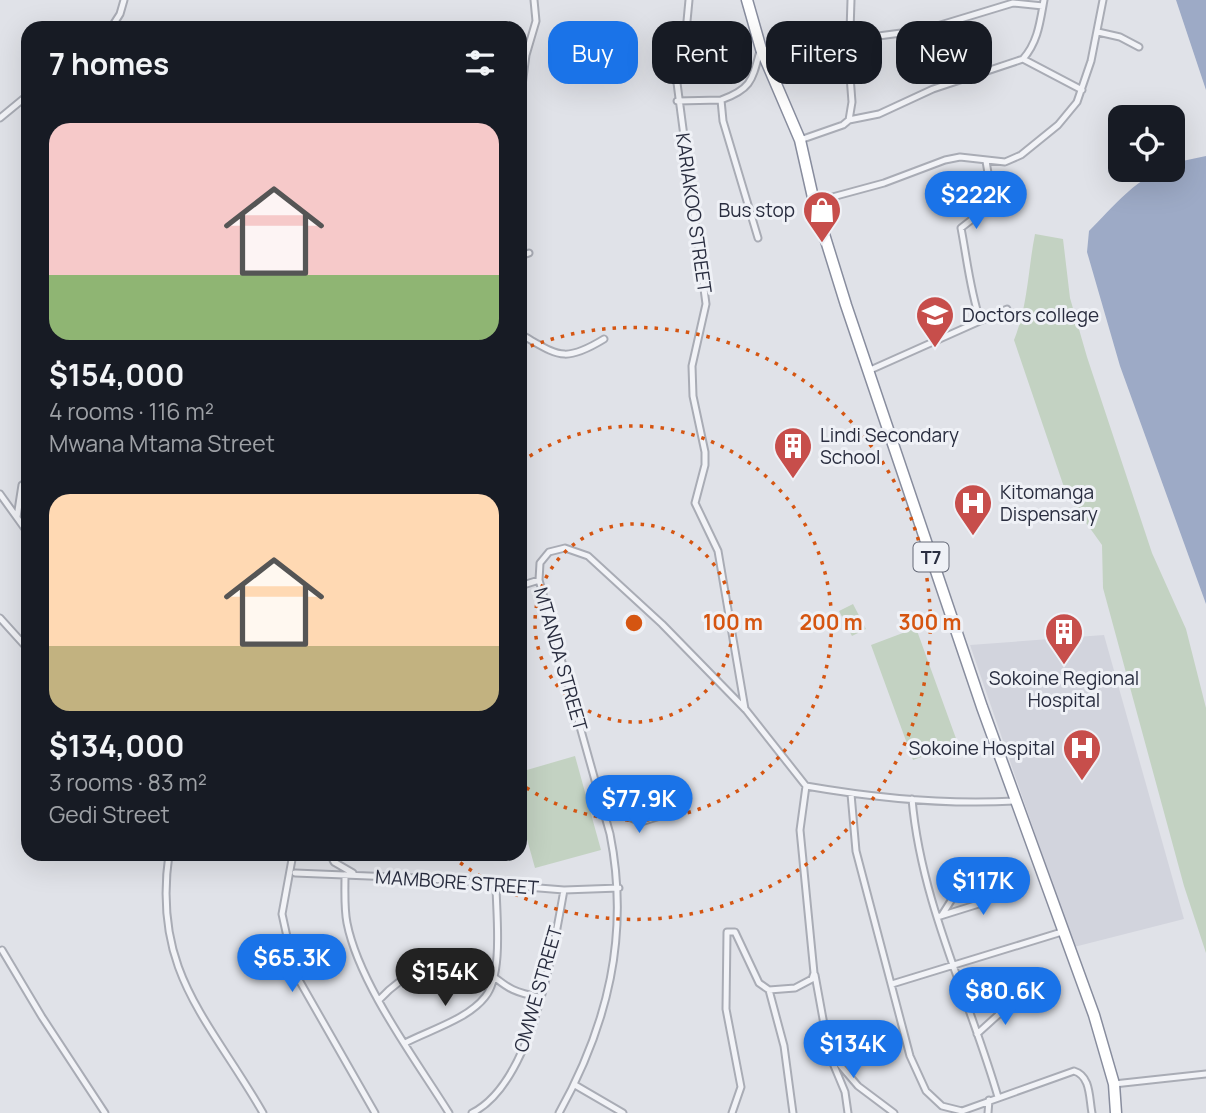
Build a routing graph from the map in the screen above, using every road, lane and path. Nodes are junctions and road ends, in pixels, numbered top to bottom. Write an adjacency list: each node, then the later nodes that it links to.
1 (124, 0): 8 (street)
2 (534, 0): 14 (street)
3 (689, 0): 20 (street, KARIAKOO STREET)
4 (747, 0): 13 (highway, T7)
5 (851, 0): 9 (street)
6 (1103, 0): 10 (street)
7 (1044, 3): 11 (street); 15 (street)
8 (116, 21)
9 (849, 21)
10 (1098, 32): 12 (street); 17 (street)
11 (882, 36)
12 (1139, 47)
13 (761, 49): 18 (street); 23 (highway, T7)
14 (527, 52)
15 (1023, 60): 17 (street); 22 (street)
16 (851, 84): 22 (street)
17 (1082, 90): 24 (street)
18 (721, 100): 20 (street); 26 (street)
19 (21, 101): 21 (street)
20 (677, 101): 40 (street, KARIAKOO STREET)
21 (0, 118)
22 (849, 120): 23 (street)
23 (800, 140): 25 (highway, T7)
24 (986, 161): 25 (street); 28 (street)
25 (814, 202): 31 (highway, T7)
26 (758, 237)
27 (1007, 309): 28 (street)
28 (980, 320): 31 (street)
29 (527, 338): 30 (street)
30 (604, 339)
31 (868, 371): 44 (highway, T7)
32 (21, 487): 34 (street)
33 (0, 494): 34 (street)
34 (17, 517): 35 (street)
35 (21, 523)
36 (539, 580): 37 (street); 40 (street, MTANDA STREET); 45 (street, MTANDA STREET)
37 (527, 584)
38 (0, 618): 39 (street)
39 (21, 641)
40 (746, 710): 41 (street, MTANDA STREET)
41 (806, 786): 42 (street); 62 (street)
42 (851, 794): 43 (street); 64 (street)
43 (912, 799): 44 (street); 58 (street)
44 (1015, 801): 59 (highway, T7)
45 (602, 806): 46 (street); 55 (street, MTANDA STREET)
46 (679, 810)
47 (169, 861): 80 (street)
48 (292, 861): 81 (street)
49 (334, 861): 52 (street)
50 (295, 873): 51 (street, MAMBORE STREET)
51 (345, 875): 52 (street, MAMBORE STREET); 68 (street)
52 (358, 875): 54 (street, MAMBORE STREET)
53 (1001, 878): 58 (street)
54 (496, 884): 56 (street, MAMBORE STREET); 63 (street)
55 (619, 888): 56 (street, MAMBORE STREET); 74 (street, MTANDA STREET)
56 (564, 890): 66 (street, OMWE STREET)
57 (957, 891): 58 (street)
58 (939, 917): 61 (street)
59 (1065, 931): 61 (street); 73 (highway, T7)
60 (2, 950): 79 (street)
61 (952, 965): 64 (street); 69 (street)
62 (814, 973): 65 (street); 71 (street)
63 (494, 979): 66 (street); 68 (street); 70 (street)
64 (892, 984): 78 (street)
65 (769, 990): 86 (street); 87 (street)
66 (539, 997): 83 (street, OMWE STREET)
67 (1004, 997): 69 (street)
68 (379, 1000): 70 (street)
69 (977, 1034): 77 (street)
70 (405, 1043): 82 (street)
71 (829, 1052): 75 (street); 76 (street)
72 (1205, 1074): 73 (street)
73 (1114, 1084): 92 (highway, T7)
74 (575, 1085): 84 (street, MTANDA STREET); 85 (street)
75 (858, 1086): 76 (street); 89 (street)
76 (845, 1092): 88 (street)
77 (998, 1097): 78 (street); 91 (street)
78 (989, 1100): 90 (street)
79 (105, 1113)
80 (263, 1113)
81 (375, 1113)
82 (449, 1113)
83 (472, 1113)
84 (559, 1113)
85 (623, 1113)
86 (732, 1113)
87 (793, 1113)
88 (848, 1113)
89 (894, 1113)
90 (988, 1113)
91 (1093, 1113)
92 (1116, 1113)

